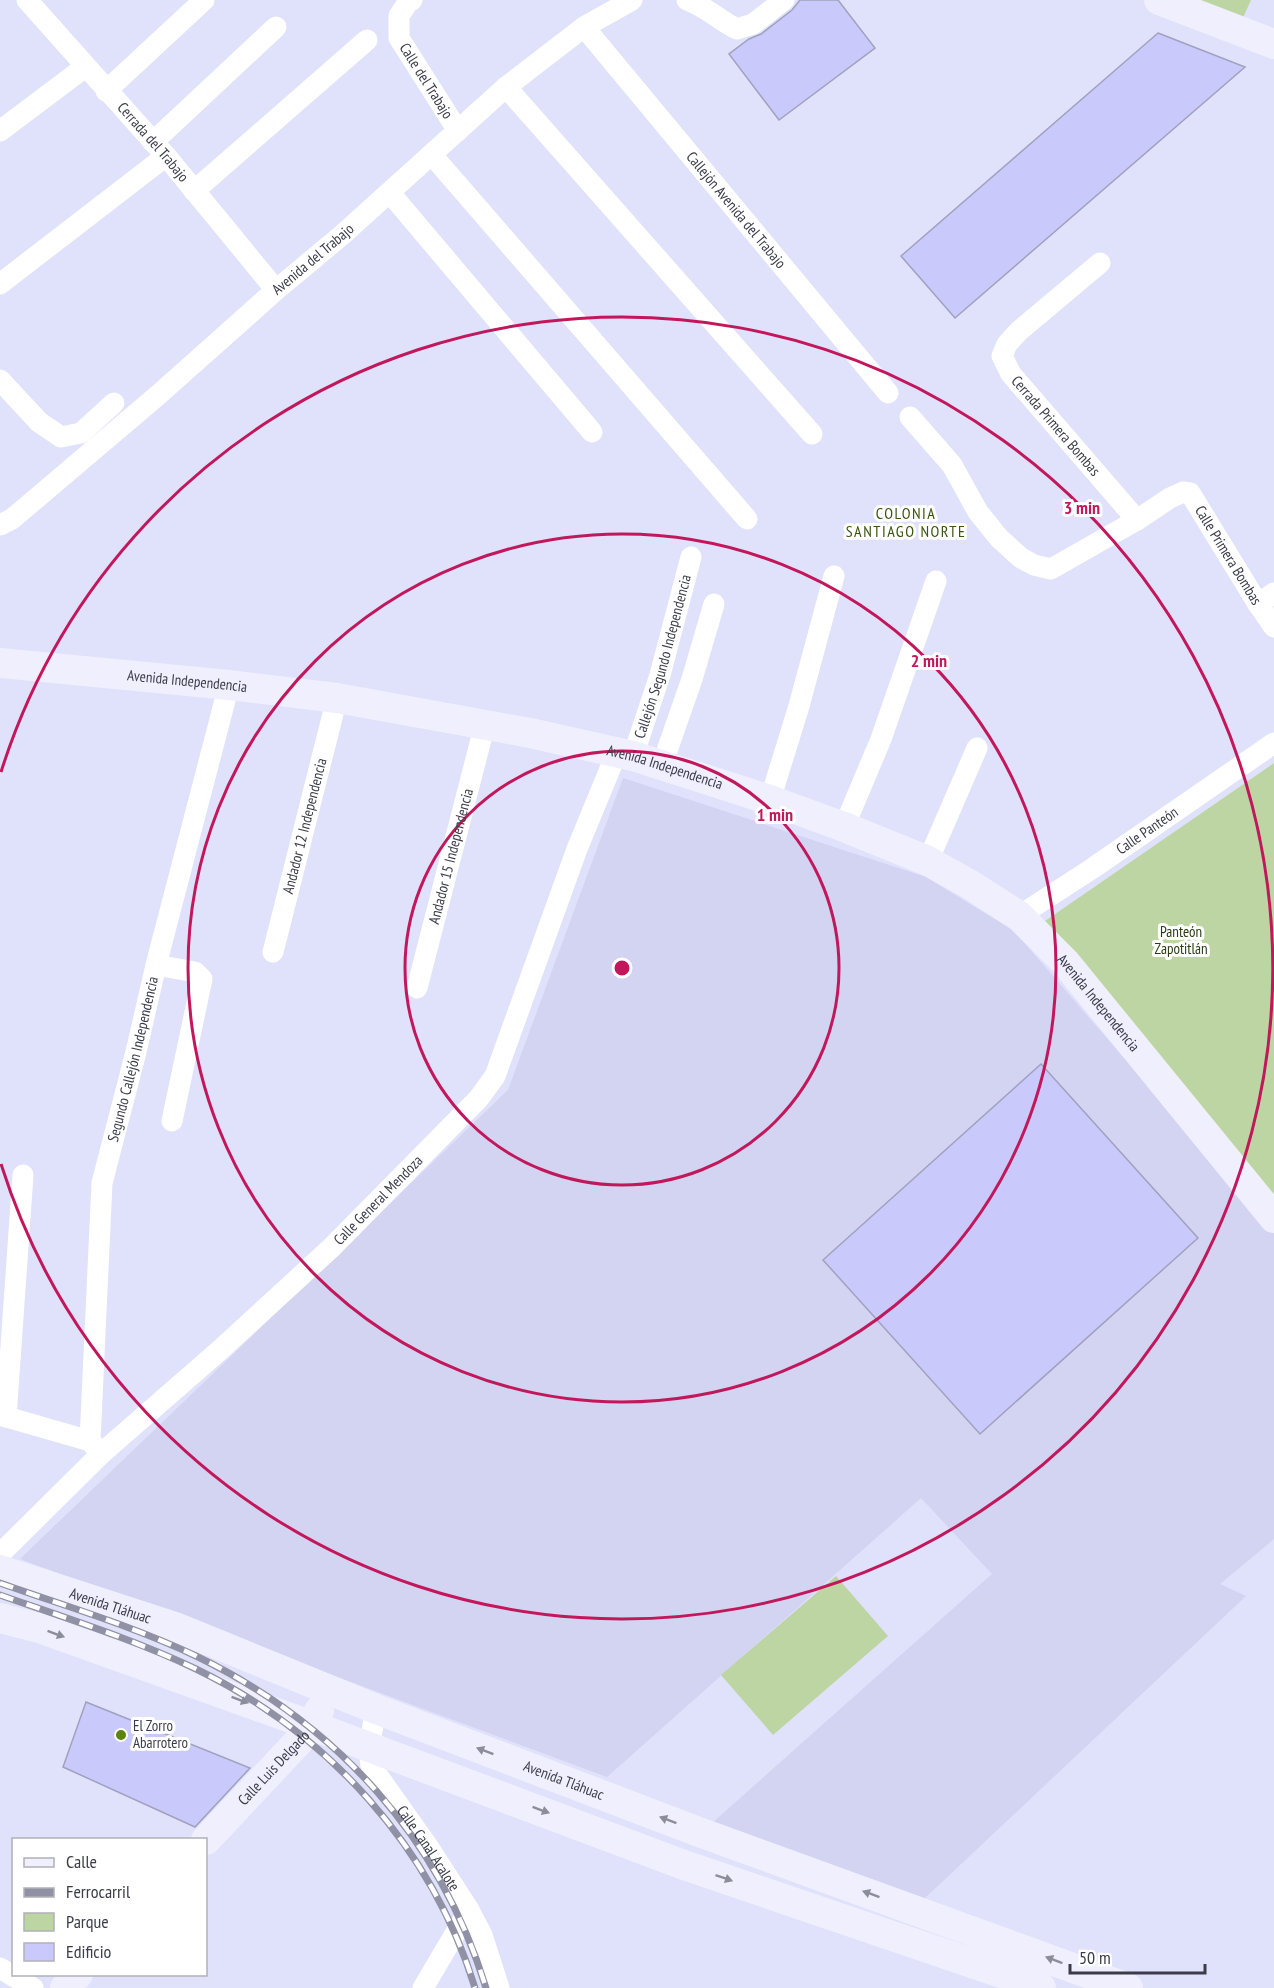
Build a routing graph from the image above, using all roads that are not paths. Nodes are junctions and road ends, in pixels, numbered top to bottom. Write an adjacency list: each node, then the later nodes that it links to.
1 (27, 0): 12 (street, Cerrada del Trabajo)
2 (204, 0): 14 (street)
3 (412, 0): 16 (street, Calle del Trabajo)
4 (632, 0): 9 (street, Avenida del Trabajo)
5 (687, 0): 6 (street)
6 (784, 0)
7 (1159, 0): 11 (main road)
8 (276, 27): 17 (street)
9 (584, 27): 13 (street, Avenida del Trabajo); 25 (street, Callejón Avenida del Trabajo)
10 (367, 40): 19 (street)
11 (1274, 44)
12 (85, 67): 14 (street, Cerrada del Trabajo); 15 (street)
13 (506, 87): 16 (street, Avenida del Trabajo); 29 (street)
14 (106, 91): 17 (street, Cerrada del Trabajo)
15 (0, 131)
16 (458, 131): 18 (street, Avenida del Trabajo)
17 (159, 149): 19 (street, Cerrada del Trabajo); 22 (street)
18 (432, 155): 20 (street, Avenida del Trabajo); 30 (street)
19 (194, 190): 23 (street, Cerrada del Trabajo)
20 (390, 192): 23 (street, Avenida del Trabajo); 28 (street)
21 (1100, 263): 31 (street, Cerrada Primera Bombas)
22 (0, 284)
23 (276, 290): 32 (street, Avenida del Trabajo)
24 (0, 380): 26 (street)
25 (888, 393)
26 (114, 404)
27 (910, 417): 31 (street, Calle Primera Bombas)
28 (592, 432)
29 (812, 434)
30 (747, 519)
31 (1137, 520): 36 (street, Calle Primera Bombas)
32 (0, 525)
33 (691, 557): 45 (street, Callejón Segundo Independencia)
34 (834, 576): 47 (street)
35 (936, 581): 48 (street)
36 (1266, 599): 38 (street, Calle Primera Bombas)
37 (714, 604): 46 (street)
38 (1274, 627)
39 (0, 663): 40 (main road, Avenida Independencia)
40 (229, 685): 41 (main road, Avenida Independencia); 52 (street, Segundo Callejón Independencia)
41 (337, 698): 42 (main road, Avenida Independencia); 51 (street, Andador 12 Independencia)
42 (485, 724): 45 (main road, Avenida Independencia); 53 (street, Andador 15 Independencia)
43 (1274, 743): 50 (street, Calle Panteón)
44 (977, 748): 49 (street)
45 (625, 754): 46 (main road, Avenida Independencia); 58 (street, Calle General Mendoza)
46 (662, 765): 47 (main road, Avenida Independencia)
47 (770, 800): 48 (main road, Avenida Independencia)
48 (844, 827): 49 (main road, Avenida Independencia)
49 (928, 861): 50 (main road, Avenida Independencia)
50 (1019, 916): 56 (main road, Avenida Independencia)
51 (273, 952)
52 (156, 965): 54 (street); 58 (street, Segundo Callejón Independencia)
53 (417, 988)
54 (172, 1121)
55 (23, 1175): 57 (street)
56 (1274, 1218)
57 (3, 1416): 58 (street)
58 (96, 1447): 59 (street, Calle General Mendoza)
59 (0, 1554)
60 (0, 1570): 62 (main road, Avenida Tláhuac)
61 (0, 1618): 64 (main road, one-way to 64)
62 (328, 1688): 63 (main road, Avenida Tláhuac); 64 (main road, Calle Luis Delgado)
63 (376, 1709): 65 (street, Calle Canal Acalote); 66 (main road, Avenida Tláhuac, one-way to 63)
64 (313, 1726): 65 (main road); 67 (main road, Calle Luis Delgado)
65 (369, 1747): 68 (main road, one-way to 68); 69 (street, Calle Canal Acalote)
66 (699, 1832): 68 (main road); 78 (main road, Avenida Tláhuac, one-way to 66)
67 (207, 1839)
68 (684, 1865): 72 (main road, one-way to 72)
69 (469, 1910): 75 (street); 76 (street, Calle Canal Acalote)
70 (13, 1976): 73 (street)
71 (76, 1976): 74 (main road)
72 (1002, 1982): 77 (main road)
73 (33, 1988)
74 (65, 1988)
75 (423, 1988)
76 (499, 1988)
77 (1041, 1988)
78 (1128, 1988)

